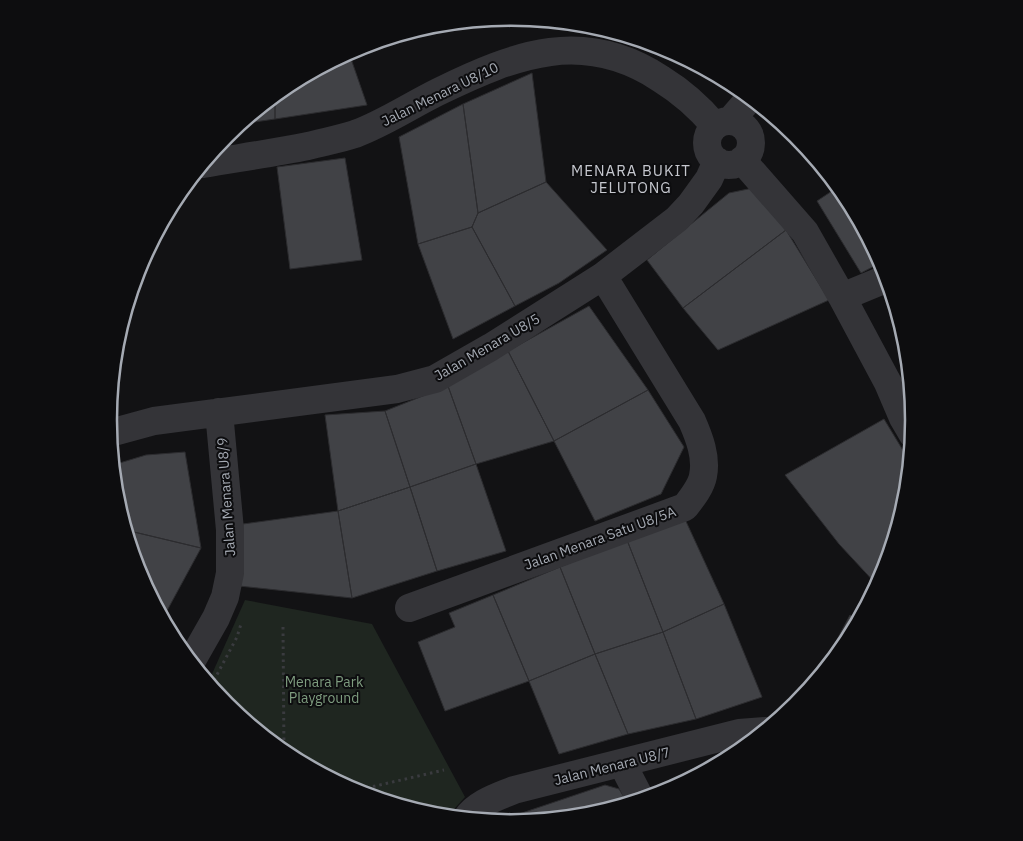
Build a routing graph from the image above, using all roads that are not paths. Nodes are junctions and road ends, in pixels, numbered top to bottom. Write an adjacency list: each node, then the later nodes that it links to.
1 (746, 104): 3 (street)
2 (757, 112): 3 (street)
3 (731, 126): 4 (street); 4 (street); 5 (street, Jalan Menara U8/10)
4 (729, 160): 6 (street, Jalan Menara U8/5); 8 (street)
5 (214, 162)
6 (603, 276): 9 (street, Jalan Menara U8/5); 12 (street, Jalan Menara Satu U8/5A)
7 (880, 281): 8 (street)
8 (842, 297): 10 (street)
9 (219, 412): 11 (street, Jalan Menara U8/5); 13 (street, Jalan Menara U8/9)
10 (906, 423)
11 (117, 431)
12 (409, 608)
13 (195, 655)
14 (753, 732): 15 (street, Jalan Menara U8/7)
15 (622, 763): 16 (street); 17 (street, Jalan Menara U8/7)
16 (638, 794)
17 (472, 812)

